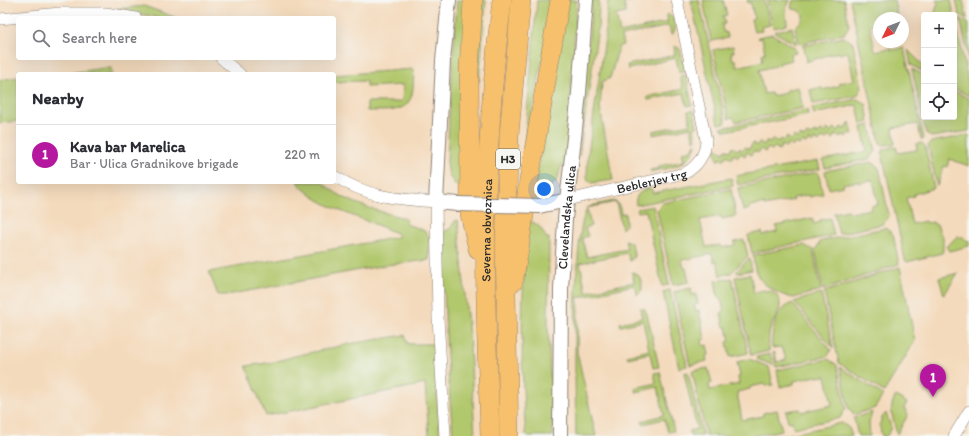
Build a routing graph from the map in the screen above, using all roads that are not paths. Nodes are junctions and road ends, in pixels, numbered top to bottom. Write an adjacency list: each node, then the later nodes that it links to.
1 (449, 0): 16 (street)
2 (473, 0): 17 (highway)
3 (502, 0): 17 (highway, Severna obvoznica / H3)
4 (521, 0): 18 (highway, Severna obvoznica / H3)
5 (560, 0): 18 (highway)
6 (586, 0): 15 (street, Clevelandska ulica)
7 (676, 0): 15 (street, Beblerjev trg)
8 (30, 16): 9 (street)
9 (124, 16)
10 (16, 17): 11 (street)
11 (0, 19)
12 (223, 60): 13 (street)
13 (238, 72)
14 (336, 177): 16 (street)
15 (568, 200): 16 (street, Beblerjev trg, bridge); 23 (street, Clevelandska ulica)
16 (436, 202): 20 (street)
17 (486, 282): 21 (highway, Severna obvoznica / H3)
18 (505, 319): 22 (highway, Severna obvoznica / H3)
19 (969, 411): 24 (street)
20 (445, 436)
21 (490, 436)
22 (509, 436)
23 (560, 436)
24 (954, 436)

